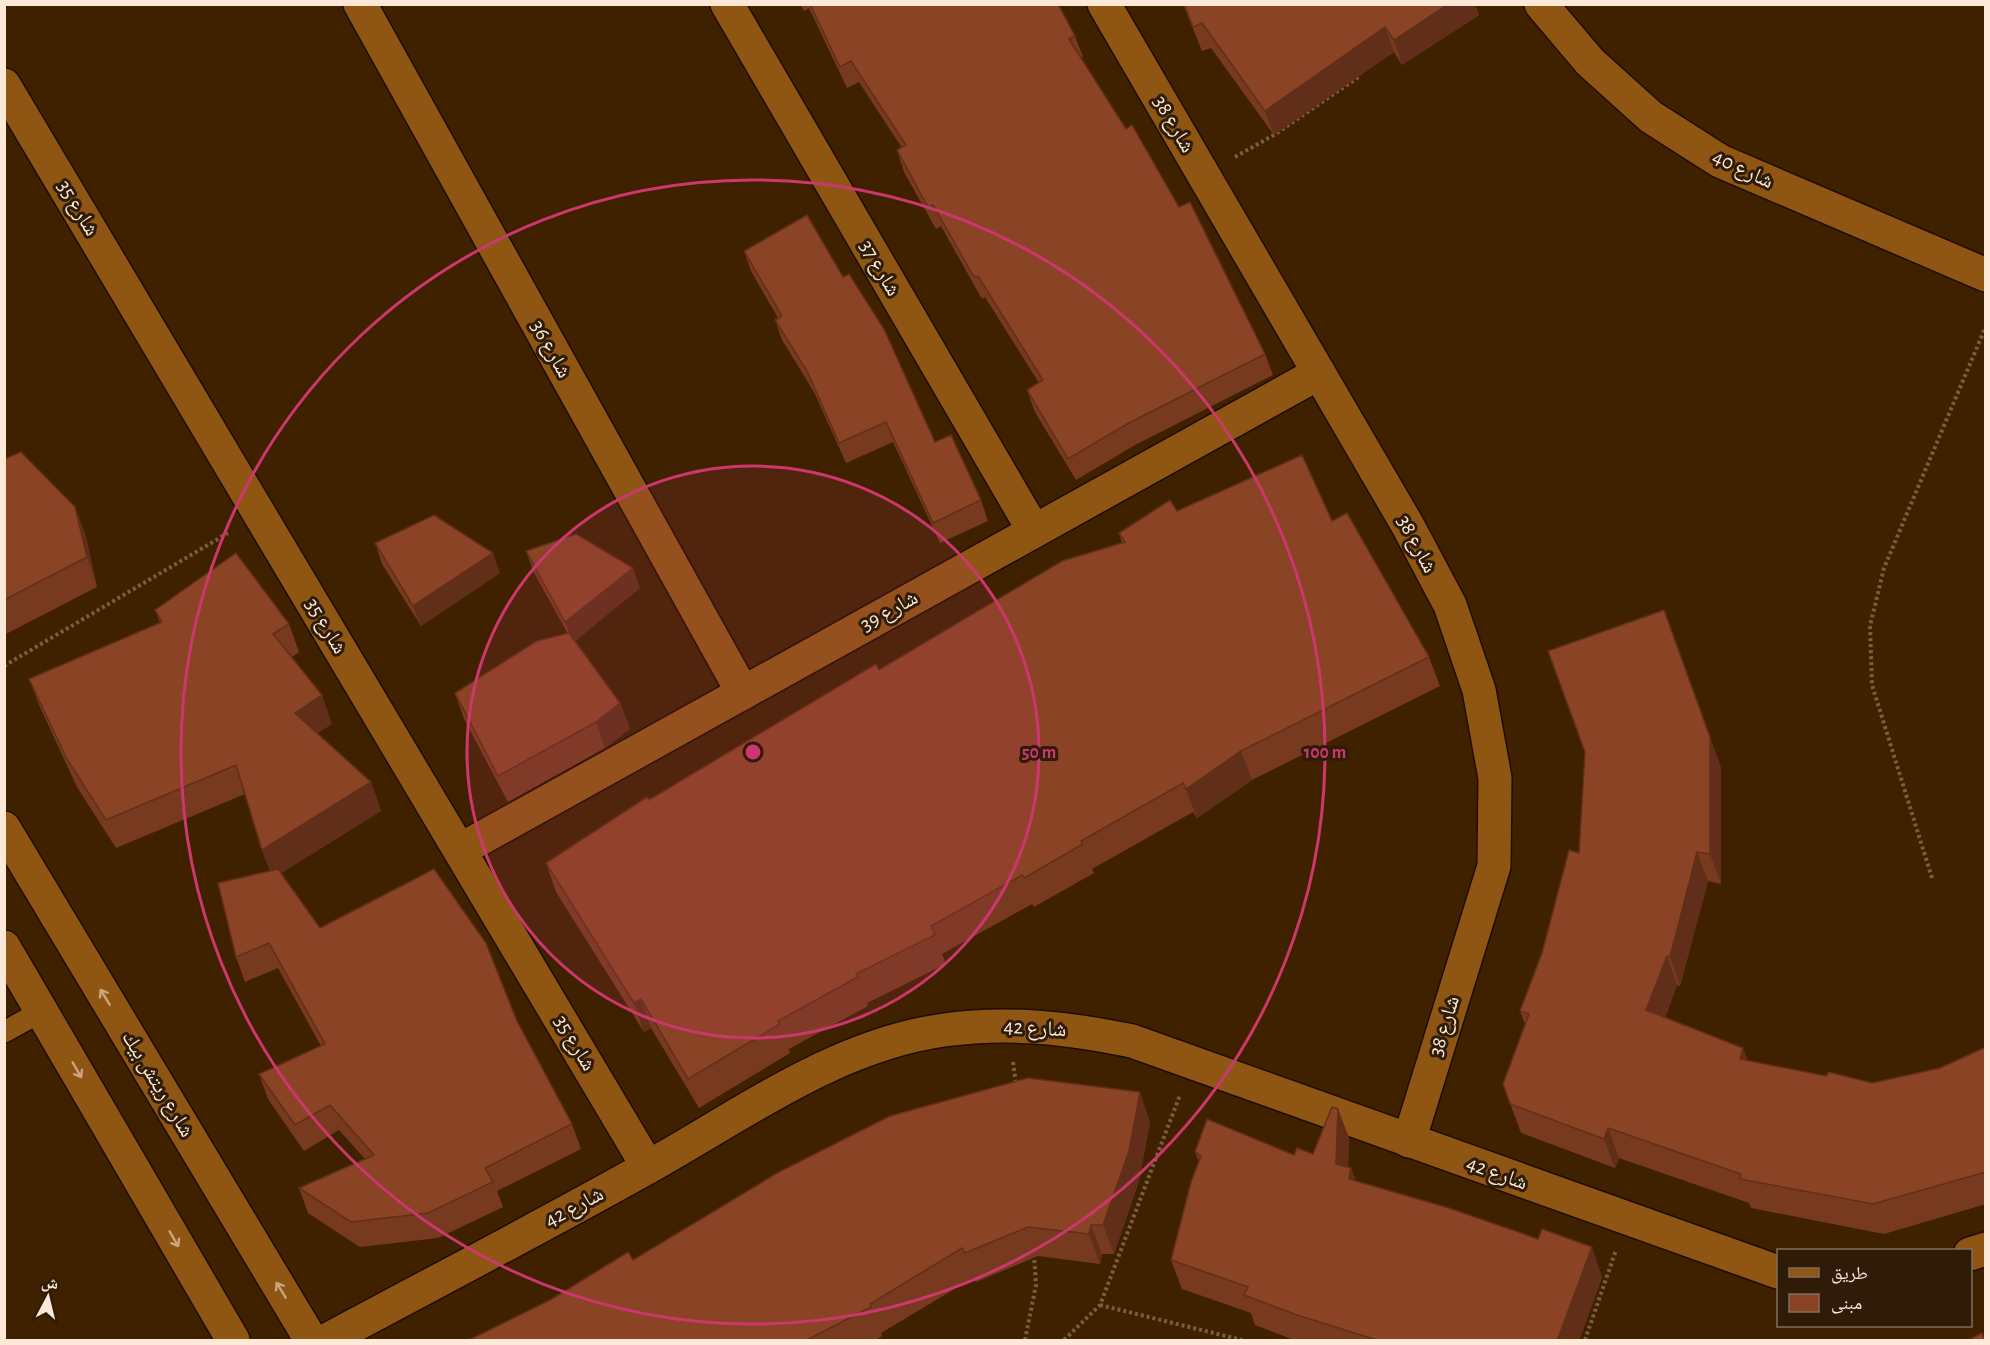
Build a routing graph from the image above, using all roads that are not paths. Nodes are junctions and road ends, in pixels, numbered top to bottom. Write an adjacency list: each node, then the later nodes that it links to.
1 (360, 4): 9 (street, شارع 36)
2 (726, 4): 8 (street, شارع 37)
3 (1104, 4): 7 (street, شارع 38)
4 (1541, 4): 6 (street, شارع 40)
5 (4, 85): 11 (street, شارع 35)
6 (1986, 275)
7 (1318, 373): 8 (street, شارع 39); 15 (street, شارع 38)
8 (1034, 531): 9 (street, شارع 39)
9 (743, 693): 11 (street, شارع 39)
10 (4, 828): 19 (street, شارع ريتش بيك, one-way to 10)
11 (460, 850): 16 (street, شارع 35)
12 (4, 947): 13 (street)
13 (42, 1011): 14 (lane); 18 (street, one-way to 18)
14 (4, 1032)
15 (1409, 1141): 16 (street, شارع 42); 17 (street, شارع 42)
16 (648, 1167): 20 (street, شارع 42)
17 (1777, 1271)
18 (233, 1341)
19 (311, 1341)
20 (327, 1341)

